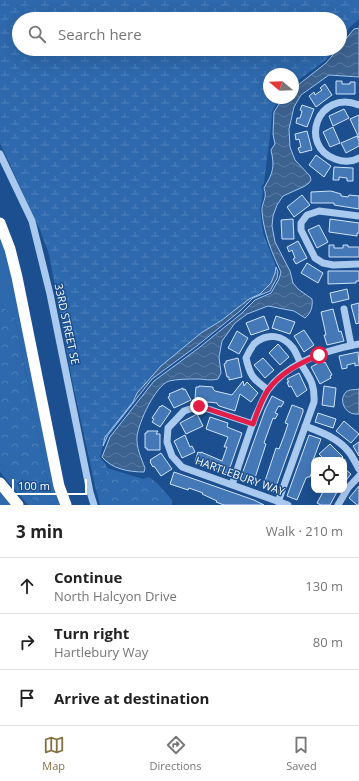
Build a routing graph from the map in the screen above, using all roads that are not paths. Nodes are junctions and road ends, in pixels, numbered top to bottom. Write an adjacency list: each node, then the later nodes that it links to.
1 (359, 105): 3 (street)
2 (0, 154): 21 (street, 33RD STREET SE)
3 (359, 158)
4 (359, 216): 6 (street)
5 (0, 223): 20 (highway)
6 (359, 264)
7 (344, 309): 9 (street)
8 (359, 344): 9 (street)
9 (351, 345): 10 (street)
10 (300, 363): 11 (street); 11 (street); 13 (street)
11 (268, 390): 12 (street)
12 (253, 424): 17 (street); 17 (street, HARTLEBURY WAY)
13 (305, 426): 14 (street); 18 (street)
14 (359, 469)
15 (359, 476): 23 (street)
16 (0, 483): 19 (highway)
17 (232, 485): 18 (street, HARTLEBURY WAY)
18 (278, 502): 22 (street, HARTLEBURY WAY)
19 (18, 505)
20 (66, 505)
21 (94, 505)
22 (288, 505)
23 (338, 505)

